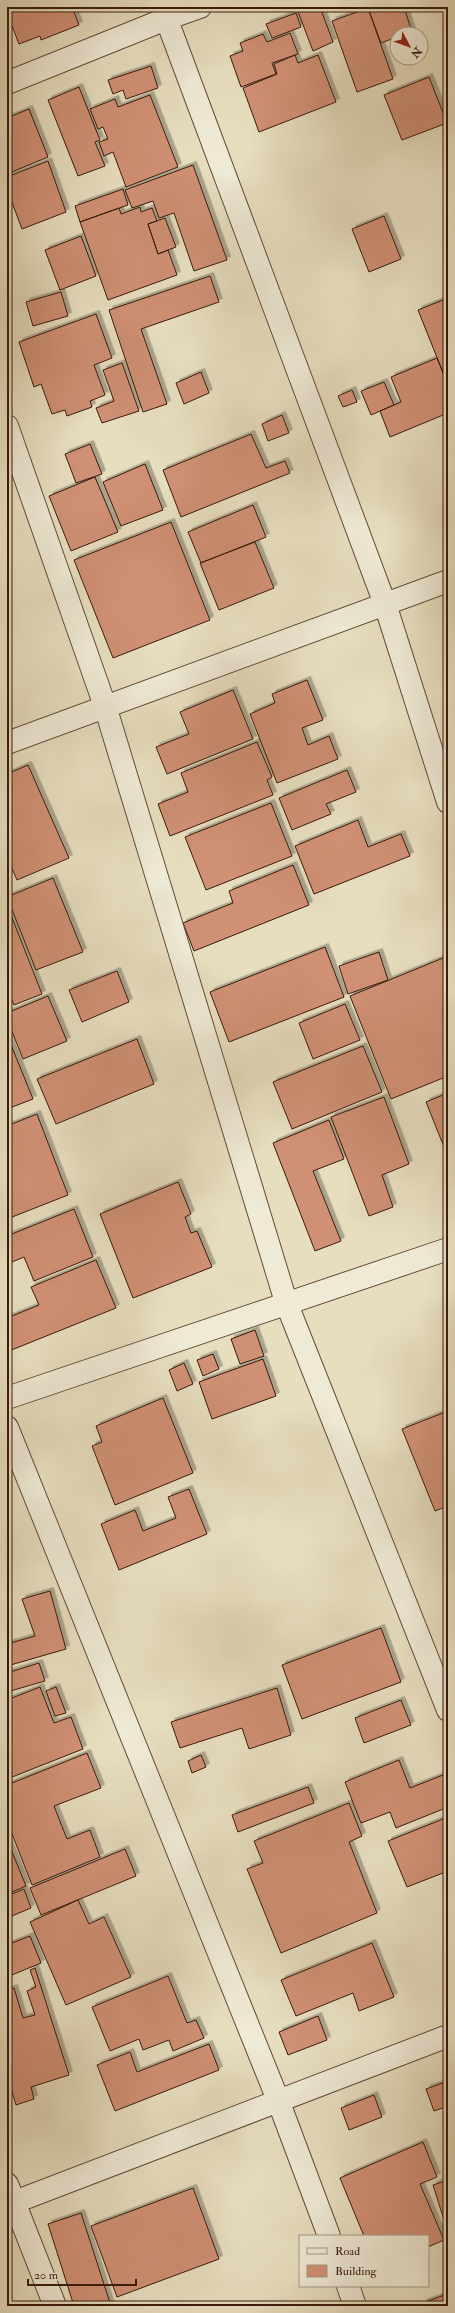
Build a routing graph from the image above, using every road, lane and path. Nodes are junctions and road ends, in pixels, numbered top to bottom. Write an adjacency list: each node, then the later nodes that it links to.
1 (200, 7): 2 (street)
2 (164, 13): 3 (street); 6 (street)
3 (7, 83)
4 (7, 426): 7 (street)
5 (448, 581): 6 (street)
6 (385, 604): 7 (street); 9 (street)
7 (105, 706): 8 (street); 11 (street)
8 (7, 743)
9 (448, 802)
10 (448, 1249): 11 (street)
11 (286, 1302): 12 (street); 14 (street)
12 (7, 1398)
13 (7, 1427): 16 (street)
14 (448, 1710)
15 (448, 2036): 16 (street)
16 (278, 2100): 17 (street); 18 (street)
17 (10, 2197): 20 (street)
18 (329, 2235)
19 (348, 2287): 21 (street)
20 (55, 2306)
21 (355, 2306)

